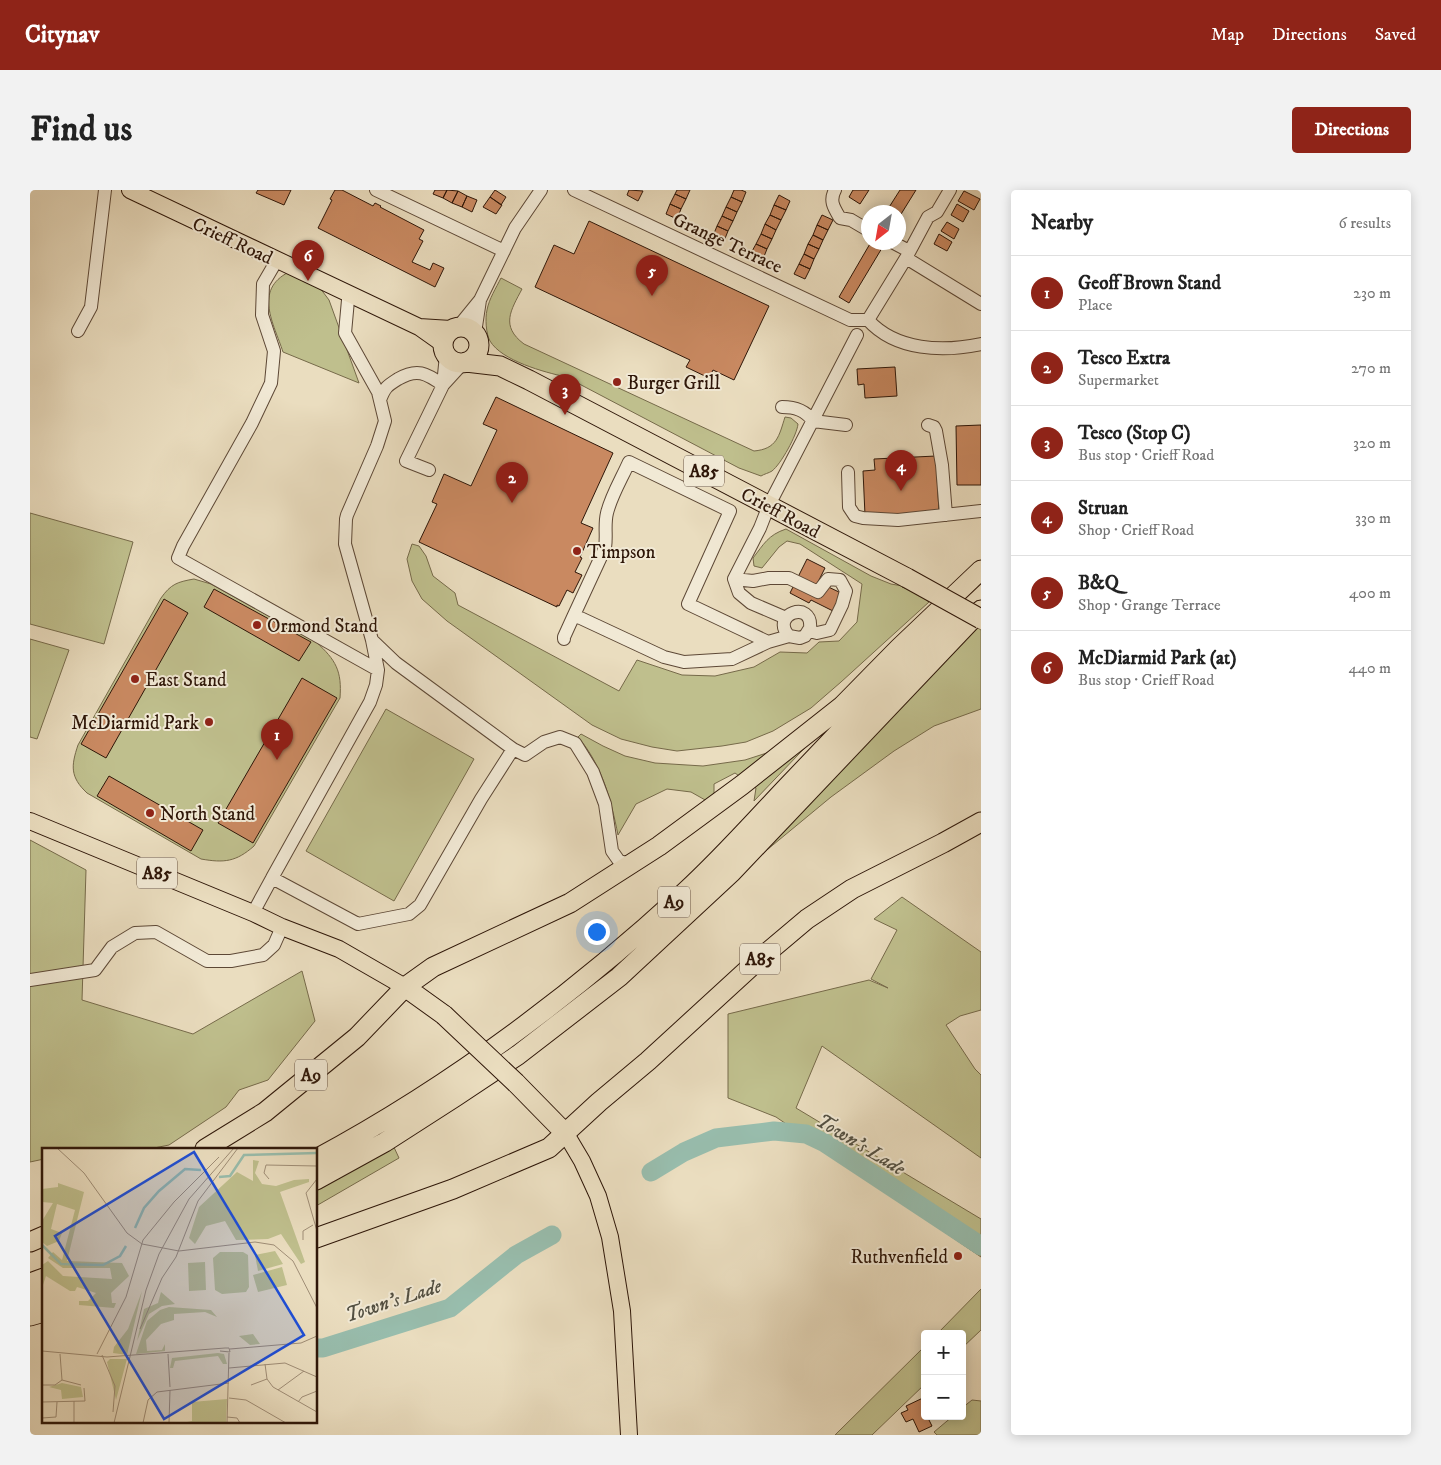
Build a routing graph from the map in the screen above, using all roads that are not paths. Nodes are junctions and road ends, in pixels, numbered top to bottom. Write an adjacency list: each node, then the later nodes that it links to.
1 (104, 190): 17 (street)
2 (130, 190): 12 (main road, Crieff Road / A85)
3 (376, 190): 10 (street)
4 (541, 190): 10 (street)
5 (574, 190): 16 (street, Grange Terrace)
6 (835, 190): 8 (street)
7 (950, 190): 11 (street)
8 (861, 226)
9 (901, 250): 11 (street)
10 (504, 251): 14 (street)
11 (907, 255): 15 (street); 16 (street)
12 (277, 260): 13 (main road, Crieff Road / A85); 46 (street)
13 (350, 295): 19 (main road, Crieff Road / A85); 24 (street)
14 (480, 300): 19 (street); 19 (street)
15 (981, 304)
16 (868, 320): 20 (street)
17 (78, 331)
18 (857, 335): 26 (street)
19 (459, 339): 21 (highway); 22 (highway, Crieff Road / A85); 23 (street)
20 (981, 344)
21 (465, 362): 22 (highway, Crieff Road / A85); 23 (street)
22 (500, 366): 31 (highway, Crieff Road / A85)
23 (443, 386): 24 (street); 29 (street)
24 (380, 400): 44 (street)
25 (782, 407): 26 (street)
26 (812, 421): 27 (street); 31 (street)
27 (846, 425)
28 (928, 425): 33 (street)
29 (429, 470)
30 (848, 472): 33 (street)
31 (769, 505): 35 (street); 40 (highway, Crieff Road / A85, bridge)
32 (981, 511): 33 (street)
33 (946, 515)
34 (981, 570): 50 (highway, A9)
35 (734, 579): 39 (street); 41 (street)
36 (981, 584): 58 (highway, A9)
37 (981, 610): 59 (highway, A9)
38 (574, 615): 43 (street); 45 (street); 45 (street)
39 (786, 618): 41 (street); 42 (street)
40 (981, 619)
41 (809, 631): 42 (street)
42 (789, 636): 45 (street)
43 (564, 639)
44 (372, 640): 46 (street); 47 (street)
45 (768, 642)
46 (378, 670): 51 (street)
47 (512, 749): 50 (street); 51 (street)
48 (30, 820): 52 (main road, A85)
49 (981, 822): 56 (highway, A85)
50 (632, 864): 55 (highway, A9)
51 (272, 878): 52 (street)
52 (253, 913): 53 (main road, A85)
53 (282, 927): 54 (street); 55 (main road, A85)
54 (30, 980)
55 (405, 987): 56 (highway, A85, bridge); 57 (highway, A9)
56 (566, 1134): 61 (highway); 65 (main road)
57 (207, 1148)
58 (318, 1159)
59 (318, 1179)
60 (42, 1237): 62 (highway)
61 (318, 1237)
62 (30, 1242)
63 (42, 1279): 64 (highway)
64 (30, 1283)
65 (629, 1435)

